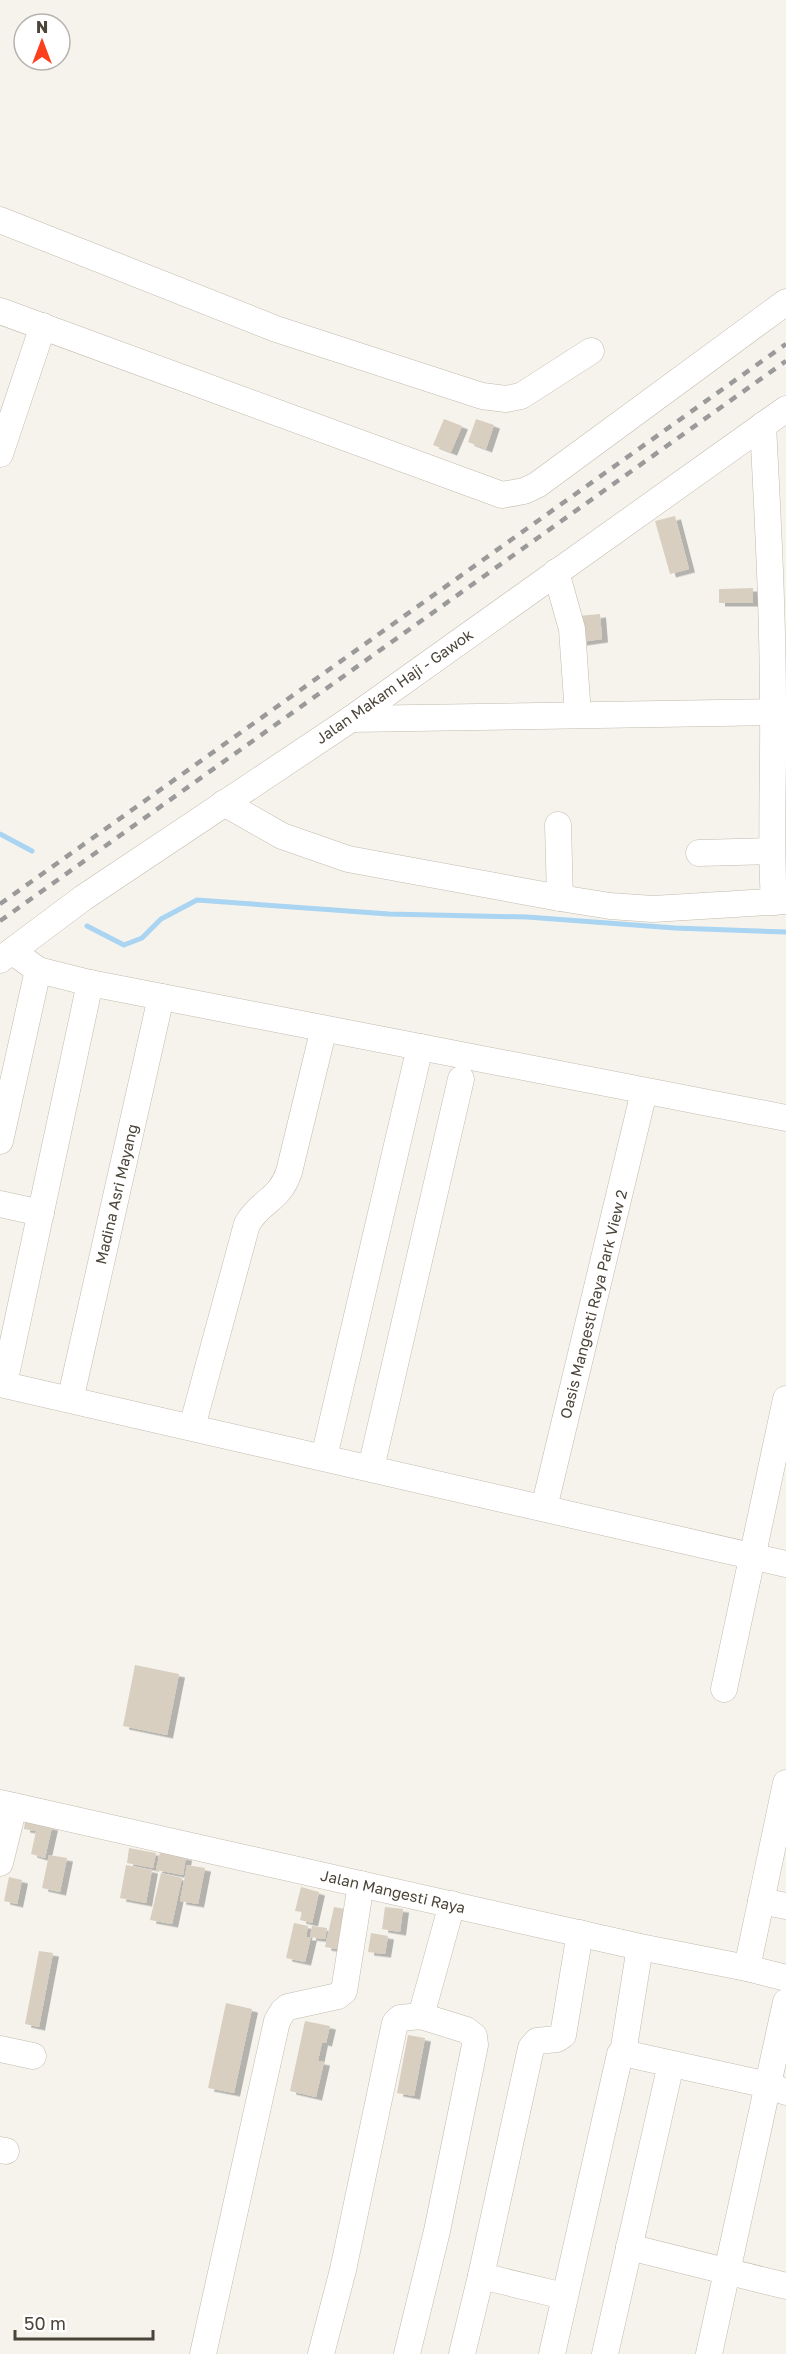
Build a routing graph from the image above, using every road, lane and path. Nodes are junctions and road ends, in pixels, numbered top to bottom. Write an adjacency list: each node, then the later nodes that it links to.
1 (0, 220): 5 (street)
2 (786, 302): 4 (street)
3 (0, 310): 4 (street)
4 (43, 326): 8 (street)
5 (591, 351)
6 (786, 409): 7 (street, Jalan Makam Haji - Gawok)
7 (763, 425): 9 (street, Jalan Makam Haji - Gawok); 10 (street)
8 (0, 454)
9 (556, 572): 11 (street); 12 (street, Jalan Makam Haji - Gawok)
10 (780, 712): 11 (street); 15 (street)
11 (578, 715): 12 (street)
12 (351, 719): 13 (street, Jalan Makam Haji - Gawok)
13 (224, 803): 17 (street); 19 (street, Jalan Makam Haji - Gawok)
14 (558, 825): 17 (street)
15 (771, 851): 16 (street); 18 (street)
16 (699, 853)
17 (560, 898): 18 (street)
18 (780, 902)
19 (6, 955): 20 (street)
20 (38, 970): 21 (street); 28 (street)
21 (90, 983): 22 (street); 30 (street)
22 (161, 997): 24 (street); 32 (street, Madina Asri Mayang)
23 (323, 1032): 34 (street)
24 (420, 1047): 27 (street); 35 (street)
25 (461, 1079): 36 (street)
26 (642, 1100): 37 (street, Oasis Mangesti Raya Park View 2)
27 (786, 1118)
28 (0, 1141)
29 (0, 1204): 30 (street)
30 (41, 1213): 31 (street)
31 (2, 1384): 34 (street)
32 (72, 1392)
33 (786, 1399): 38 (street)
34 (192, 1427): 35 (street)
35 (324, 1457): 36 (street)
36 (371, 1468): 37 (street)
37 (544, 1508): 38 (street)
38 (752, 1557): 39 (street); 40 (street)
39 (786, 1564)
40 (724, 1689)
41 (785, 1798): 45 (street)
42 (7, 1804): 43 (street); 44 (street, Jalan Mangesti Raya)
43 (0, 1863)
44 (361, 1884): 46 (street, Jalan Mangesti Raya); 64 (street)
45 (761, 1901): 47 (street); 50 (street)
46 (452, 1904): 48 (street, Jalan Mangesti Raya); 53 (street)
47 (786, 1906)
48 (580, 1933): 49 (street, Jalan Mangesti Raya); 61 (street)
49 (640, 1947): 50 (street, Jalan Mangesti Raya); 55 (street)
50 (747, 1968): 51 (street, Jalan Mangesti Raya)
51 (786, 1978)
52 (786, 2002): 58 (street)
53 (421, 2016): 65 (street); 66 (street)
54 (0, 2049): 56 (street)
55 (623, 2053): 57 (street); 63 (street)
56 (33, 2056)
57 (671, 2064): 58 (street); 59 (street)
58 (777, 2089): 60 (street)
59 (629, 2247): 60 (street); 69 (street)
60 (727, 2273): 62 (street); 70 (street)
61 (481, 2276): 63 (street); 67 (street)
62 (786, 2286)
63 (564, 2296): 68 (street)
64 (203, 2354)
65 (321, 2354)
66 (407, 2354)
67 (462, 2354)
68 (552, 2354)
69 (604, 2354)
70 (709, 2354)

